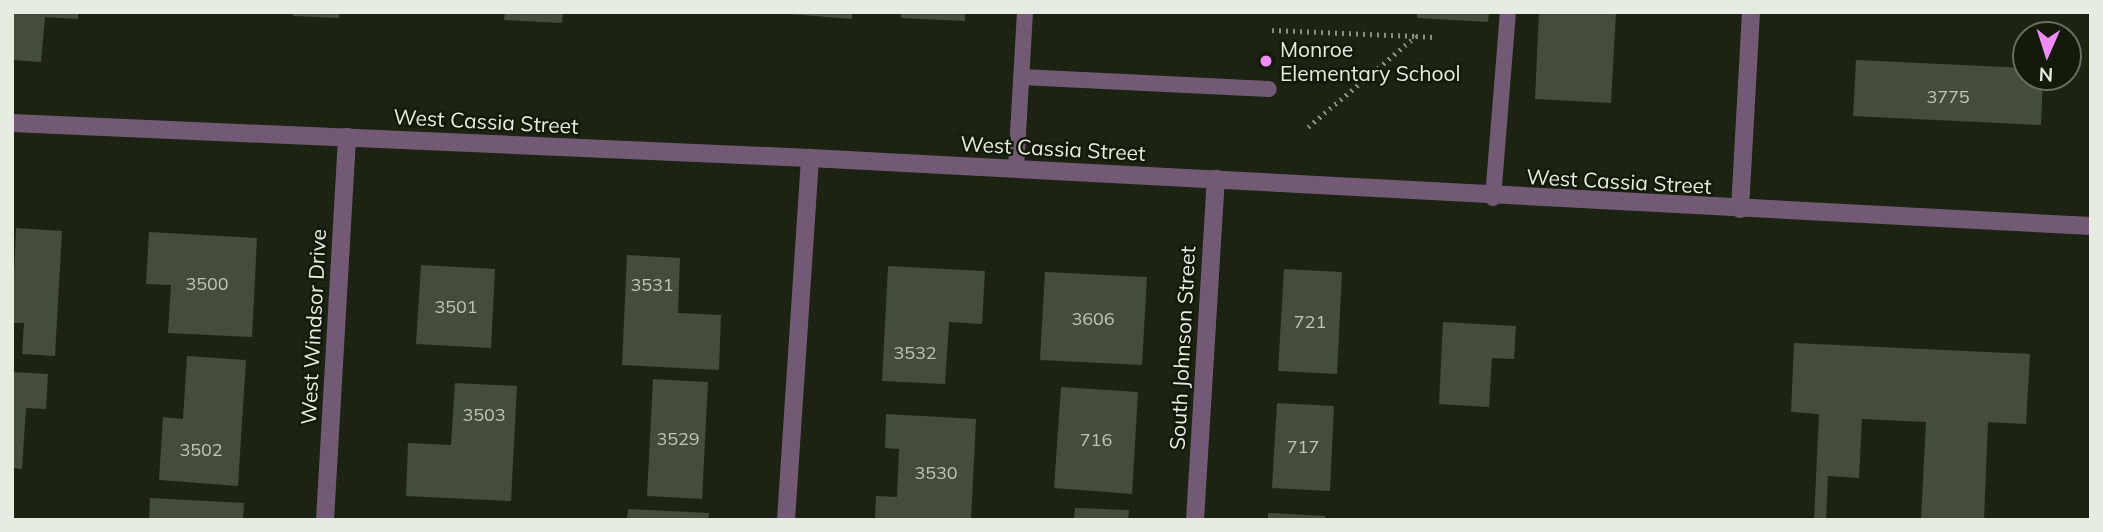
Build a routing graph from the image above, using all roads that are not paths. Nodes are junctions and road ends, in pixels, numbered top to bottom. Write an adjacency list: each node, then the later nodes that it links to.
1 (1025, 12): 4 (lane)
2 (1508, 12): 11 (lane)
3 (1751, 12): 12 (street)
4 (1021, 77): 5 (lane); 9 (lane)
5 (1269, 89)
6 (12, 123): 7 (street, West Cassia Street)
7 (348, 137): 8 (street, West Cassia Street); 14 (street, West Windsor Drive)
8 (810, 158): 9 (street, West Cassia Street); 15 (street)
9 (1016, 168): 10 (street, West Cassia Street)
10 (1216, 179): 11 (street, West Cassia Street); 16 (street, South Johnson Street)
11 (1493, 198): 12 (street, West Cassia Street)
12 (1740, 209): 13 (street, West Cassia Street)
13 (2091, 226)
14 (325, 520)
15 (786, 520)
16 (1195, 520)

